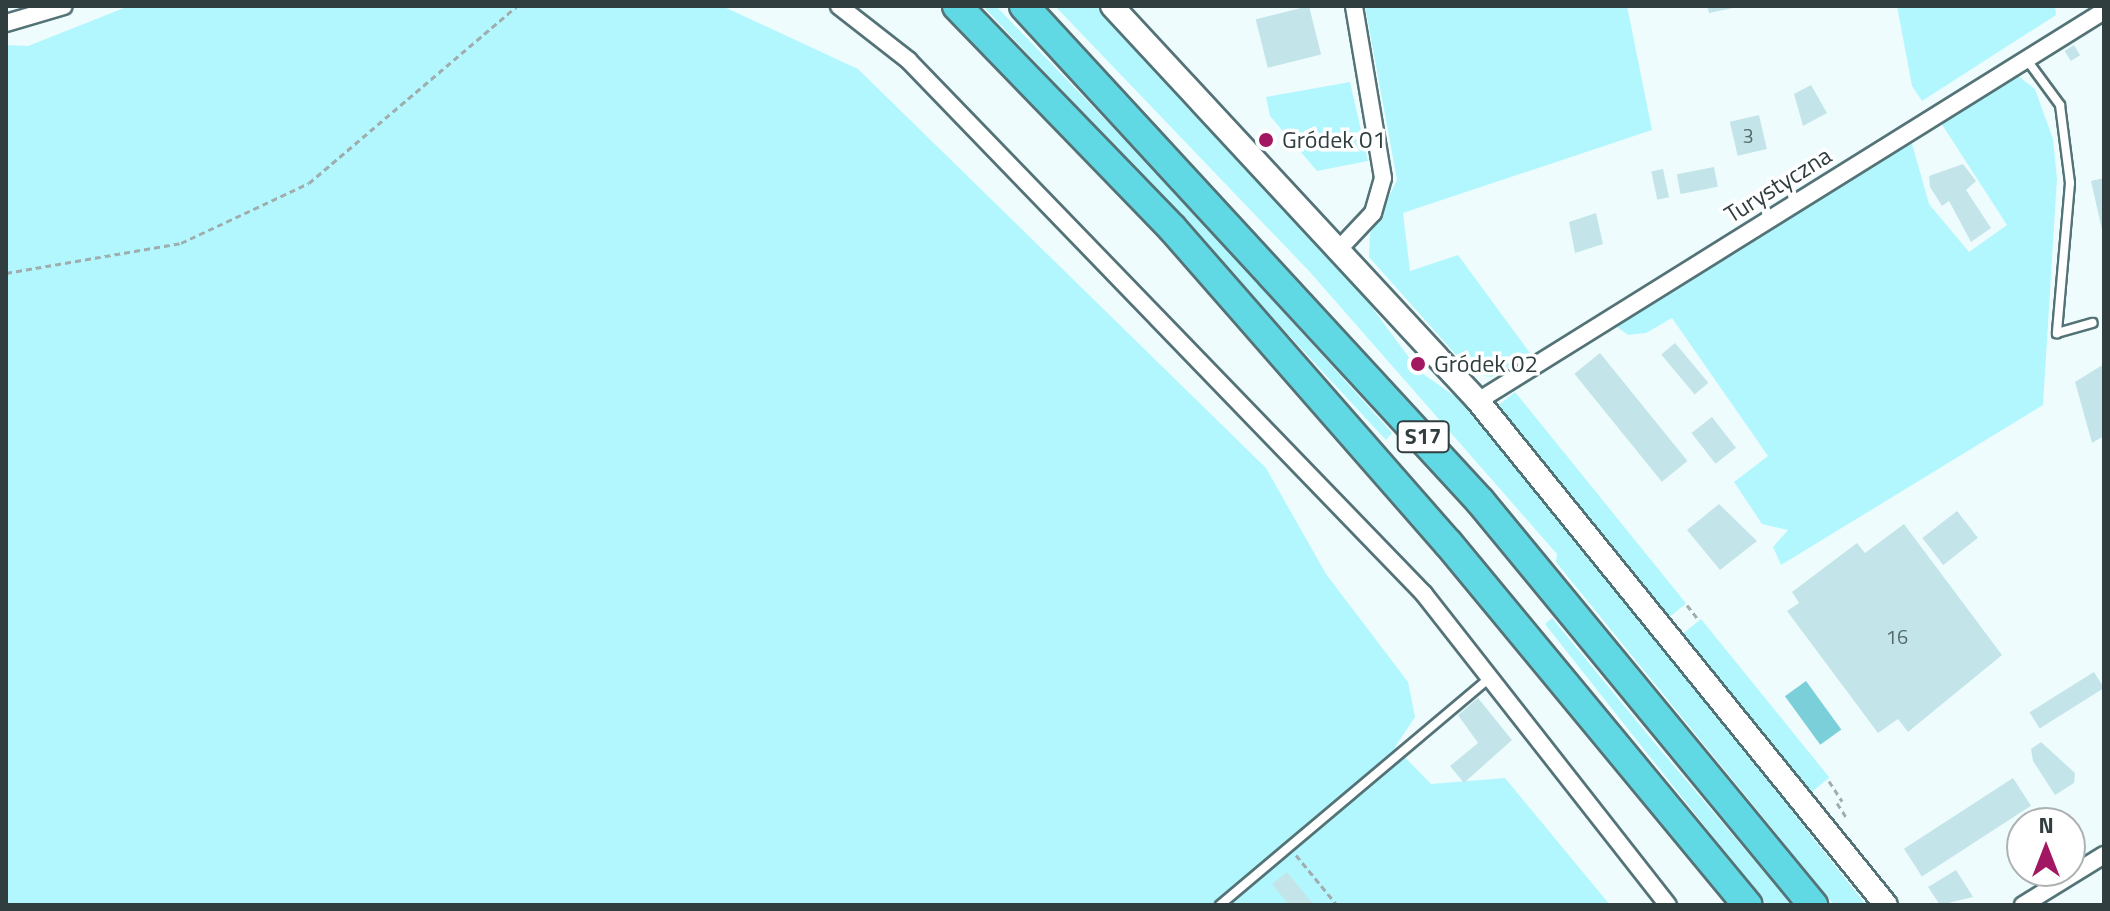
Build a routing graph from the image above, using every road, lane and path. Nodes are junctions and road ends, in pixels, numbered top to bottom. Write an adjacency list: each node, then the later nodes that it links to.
1 (64, 6): 9 (street)
2 (517, 6): 12 (path)
3 (839, 6): 17 (street)
4 (957, 6): 25 (highway, S17)
5 (1024, 6): 26 (highway, S17)
6 (1112, 6): 11 (street)
7 (1354, 6): 11 (street)
8 (2104, 11): 10 (street, Turystyczna)
9 (6, 23)
10 (2026, 59): 13 (lane); 14 (street, Turystyczna)
11 (1340, 248): 14 (street)
12 (6, 273)
13 (2093, 323)
14 (1478, 401): 27 (street)
15 (1687, 605): 16 (path)
16 (1697, 618)
17 (1493, 675): 20 (lane); 24 (street)
18 (1829, 781): 19 (path)
19 (1846, 817)
20 (1291, 849): 22 (lane); 23 (path)
21 (2104, 855): 28 (street)
22 (1220, 905)
23 (1337, 905)
24 (1668, 905)
25 (1747, 905)
26 (1813, 905)
27 (1886, 905)
28 (2023, 905)

